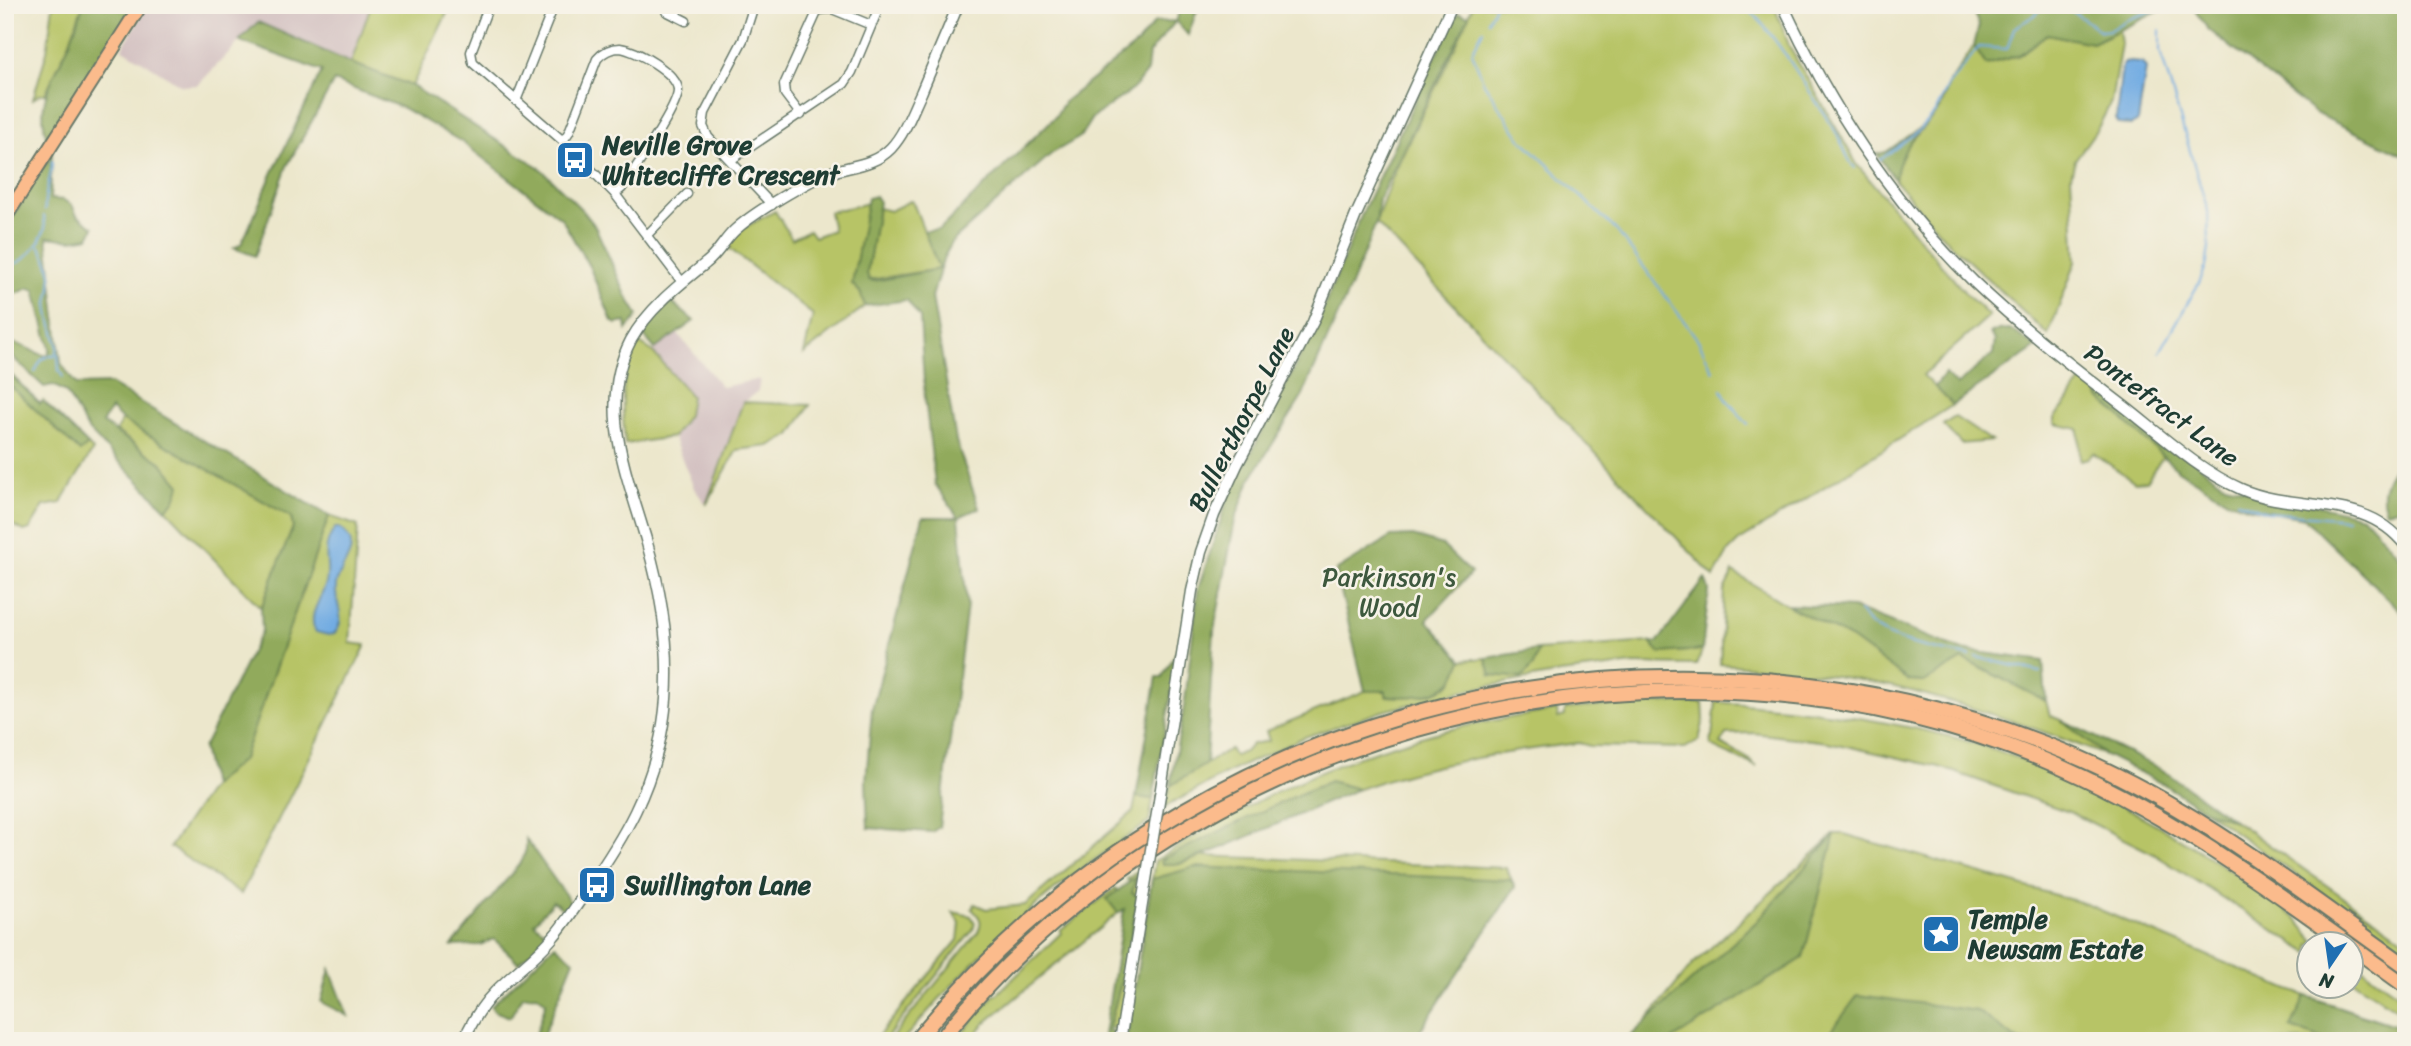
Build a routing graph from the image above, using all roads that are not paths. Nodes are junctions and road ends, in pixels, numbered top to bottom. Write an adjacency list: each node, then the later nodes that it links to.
1 (141, 5): 21 (main road)
2 (489, 5): 14 (street)
3 (678, 5): 11 (street)
4 (754, 5): 17 (street)
5 (880, 5): 13 (street)
6 (958, 5): 20 (street)
7 (1452, 5): 32 (street, Bullerthorpe Lane, bridge)
8 (1783, 5): 24 (street, Pontefract Lane)
9 (553, 8): 14 (street)
10 (666, 11): 11 (street)
11 (676, 16): 12 (street)
12 (686, 21)
13 (871, 25): 15 (street); 15 (street)
14 (516, 101): 16 (street)
15 (801, 115): 17 (street)
16 (563, 141): 18 (street); 18 (street)
17 (732, 160): 20 (street)
18 (615, 194): 22 (street)
19 (687, 194): 22 (street)
20 (772, 205): 23 (street)
21 (5, 218)
22 (647, 235): 23 (street)
23 (682, 282): 29 (street)
24 (2406, 546)
25 (2328, 930): 31 (highway)
26 (2366, 957): 28 (highway)
27 (2406, 967): 30 (highway)
28 (2406, 986)
29 (463, 1041)
30 (916, 1041)
31 (940, 1041)
32 (1120, 1041)

